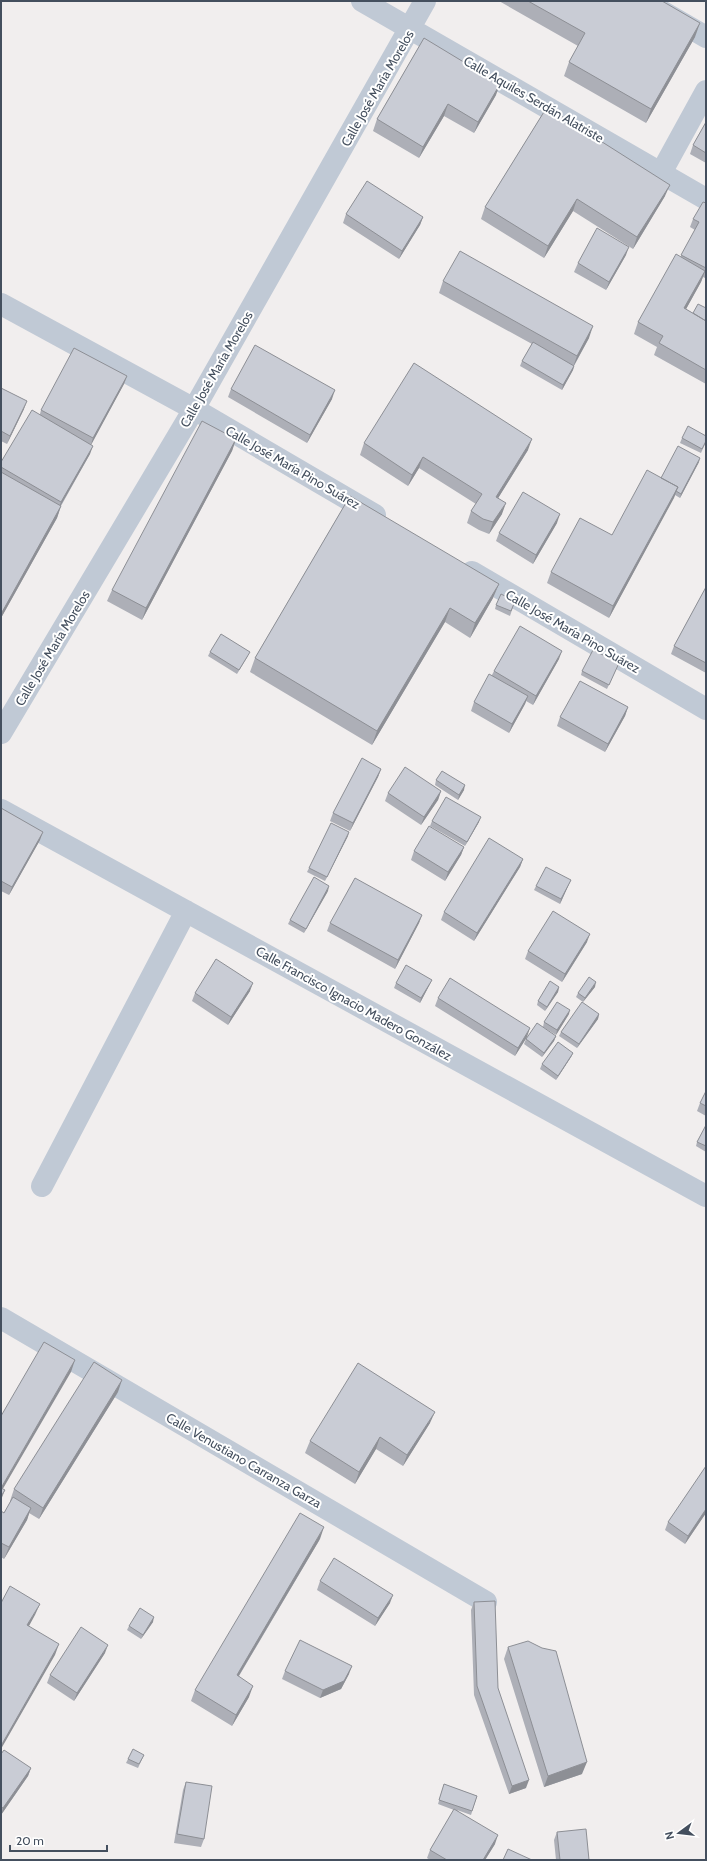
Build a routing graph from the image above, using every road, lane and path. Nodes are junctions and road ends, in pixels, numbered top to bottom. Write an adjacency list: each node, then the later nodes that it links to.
1 (362, 1): 4 (street, Calle Aquiles Serdán Alatriste)
2 (425, 1): 4 (street, Calle José María Morelos)
3 (644, 1): 5 (street)
4 (411, 28): 7 (street, Calle Aquiles Serdán Alatriste); 10 (street, Calle José María Morelos)
5 (706, 38)
6 (706, 91): 7 (street)
7 (662, 173): 8 (street, Calle Aquiles Serdán Alatriste)
8 (706, 199)
9 (1, 304): 10 (street, Calle José María Pino Suárez)
10 (194, 409): 11 (street, Calle José María Pino Suárez); 14 (street, Calle José María Morelos)
11 (392, 525)
12 (453, 561): 13 (street, Calle José María Pino Suárez)
13 (706, 709)
14 (1, 733)
15 (1, 810): 16 (street, Calle Francisco Ignacio Madero González)
16 (186, 911): 17 (street); 18 (street, Calle Francisco Ignacio Madero González)
17 (42, 1186)
18 (706, 1196)
19 (1, 1318): 20 (street, Calle Venustiano Carranza Garza)
20 (486, 1602)

